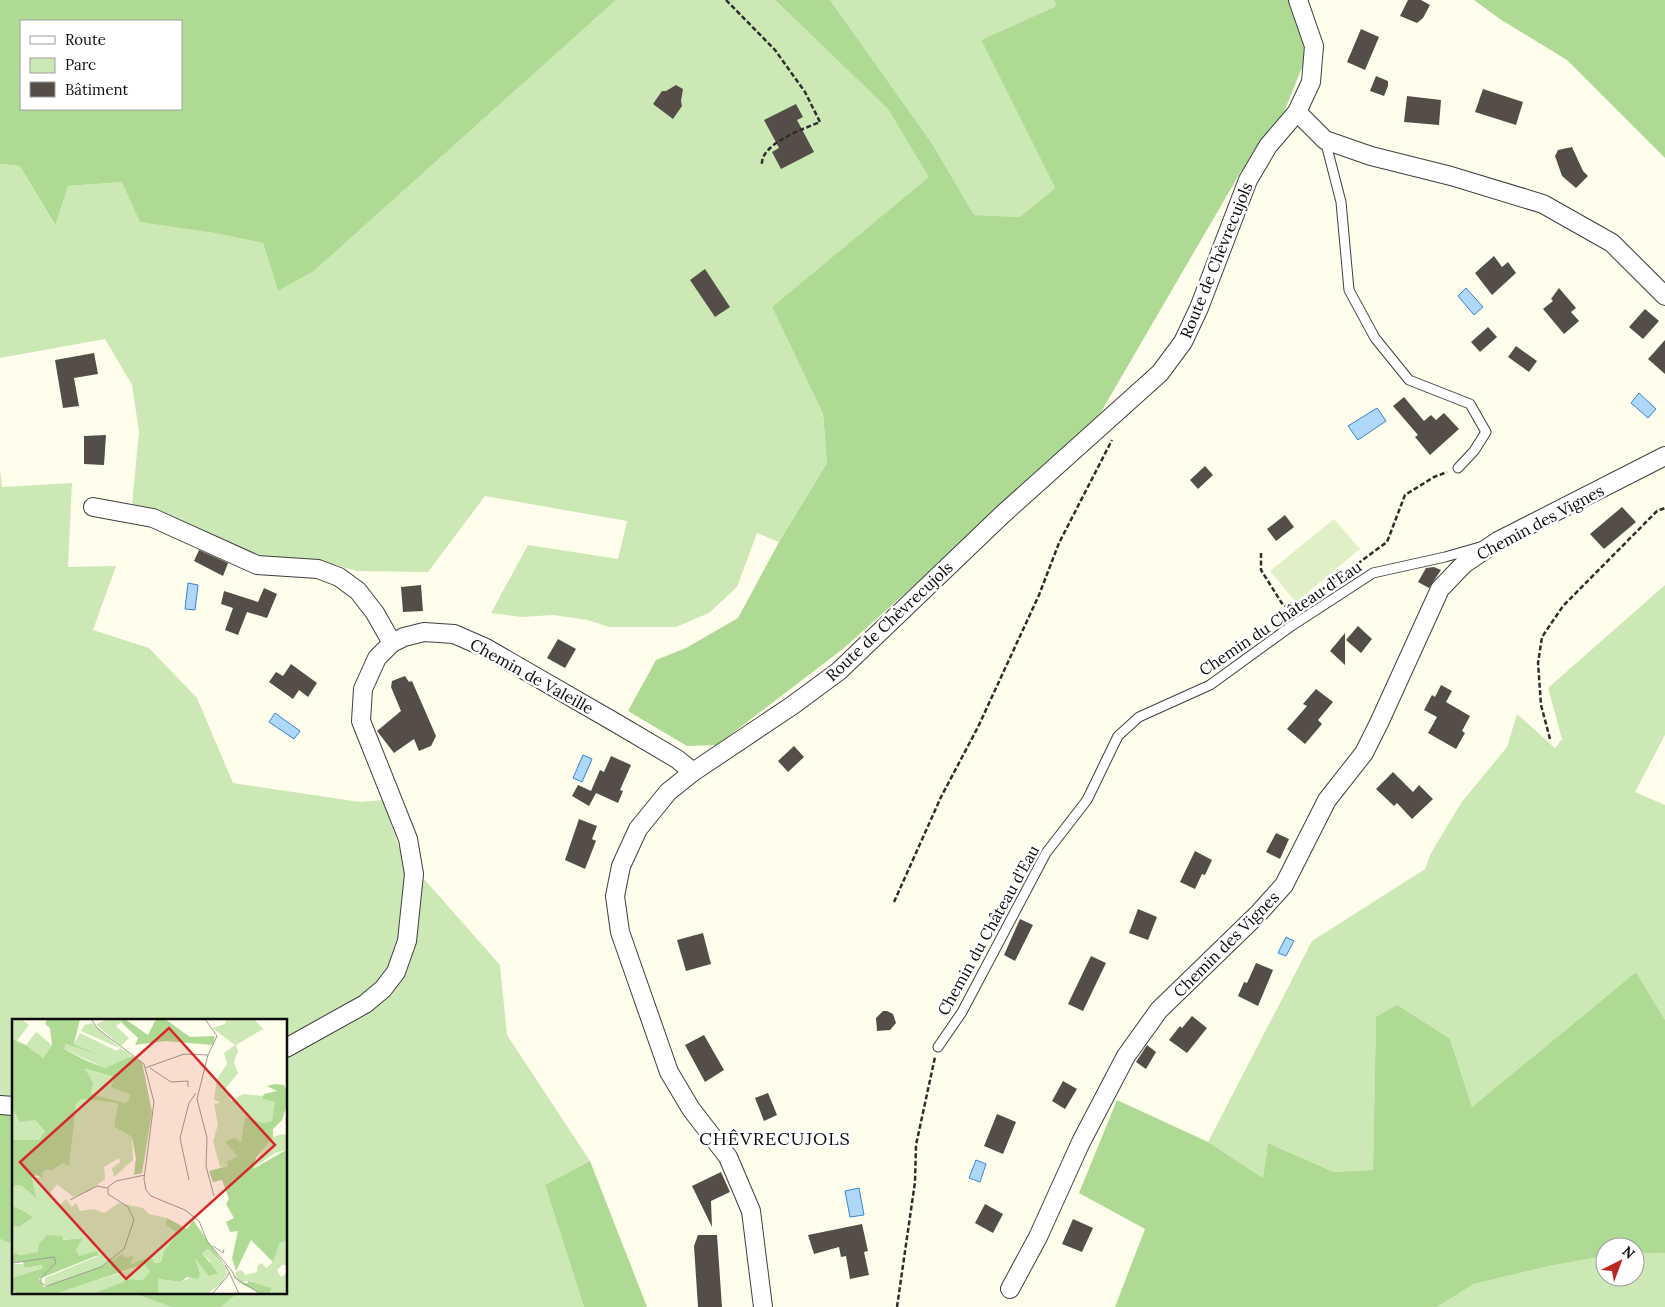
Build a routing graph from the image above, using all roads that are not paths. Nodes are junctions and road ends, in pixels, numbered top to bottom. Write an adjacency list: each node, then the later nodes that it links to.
1 (1298, 0): 2 (street, Route de Chèvrecujols)
2 (1297, 112): 3 (street); 10 (street, Route de Chèvrecujols)
3 (1325, 140): 4 (street); 6 (lane)
4 (1665, 296)
5 (1665, 456): 8 (street, Chemin des Vignes)
6 (1458, 468)
7 (93, 507): 9 (street)
8 (1498, 541): 12 (lane, Chemin du Château d'Eau); 13 (street, Chemin des Vignes)
9 (392, 643): 10 (street, Chemin de Valeille); 11 (street, Chemin de Valeille)
10 (692, 772): 14 (street, Route de Chèvrecujols)
11 (288, 1047)
12 (938, 1047)
13 (1010, 1288)
14 (763, 1307)

